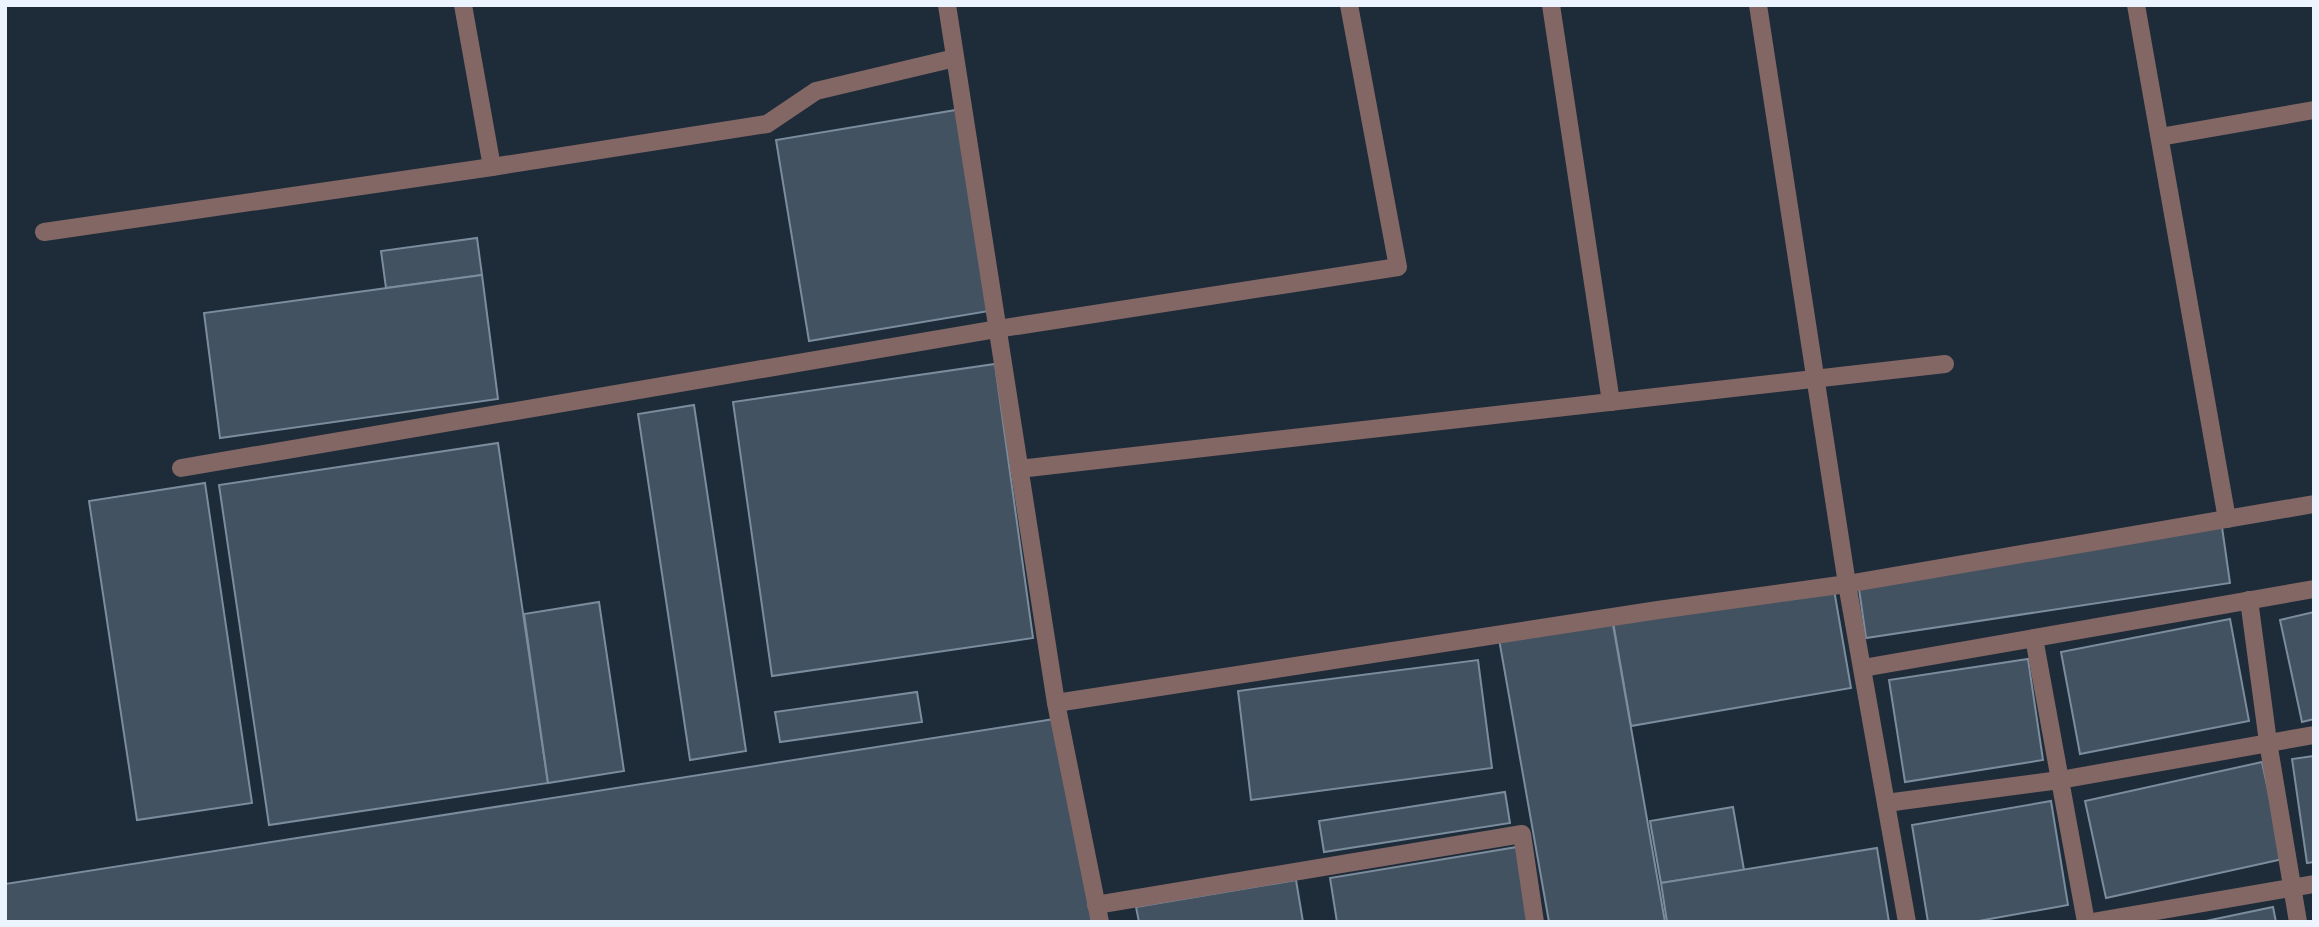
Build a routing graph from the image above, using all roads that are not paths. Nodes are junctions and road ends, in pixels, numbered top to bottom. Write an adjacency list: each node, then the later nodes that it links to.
1 (463, 5): 10 (street)
2 (947, 5): 7 (street)
3 (1349, 5): 12 (street)
4 (1550, 5): 15 (street)
5 (1758, 5): 14 (street)
6 (2136, 5): 9 (street)
7 (955, 58): 10 (street); 12 (street)
8 (2314, 110): 9 (street)
9 (2160, 137): 19 (street)
10 (492, 167): 11 (street)
11 (44, 232)
12 (998, 329): 16 (street); 17 (street)
13 (1945, 364): 14 (street)
14 (1816, 379): 15 (street); 20 (street)
15 (1611, 402): 17 (street)
16 (181, 468)
17 (1019, 469): 25 (street)
18 (2314, 504): 19 (street)
19 (2227, 519): 20 (street)
20 (1847, 584): 24 (street); 25 (street)
21 (2314, 589): 22 (street)
22 (2249, 600): 23 (street); 27 (street)
23 (2034, 638): 24 (street); 28 (street)
24 (1863, 668): 29 (street)
25 (1056, 703): 32 (street)
26 (2314, 735): 27 (street)
27 (2268, 742): 28 (street); 31 (street)
28 (2060, 780): 29 (street); 35 (street)
29 (1886, 803): 34 (street)
30 (2314, 884): 31 (street)
31 (2292, 888): 36 (street); 37 (street)
32 (1098, 913): 33 (street)
33 (1535, 922)
34 (1907, 922)
35 (2086, 922)
36 (2092, 922)
37 (2298, 922)

